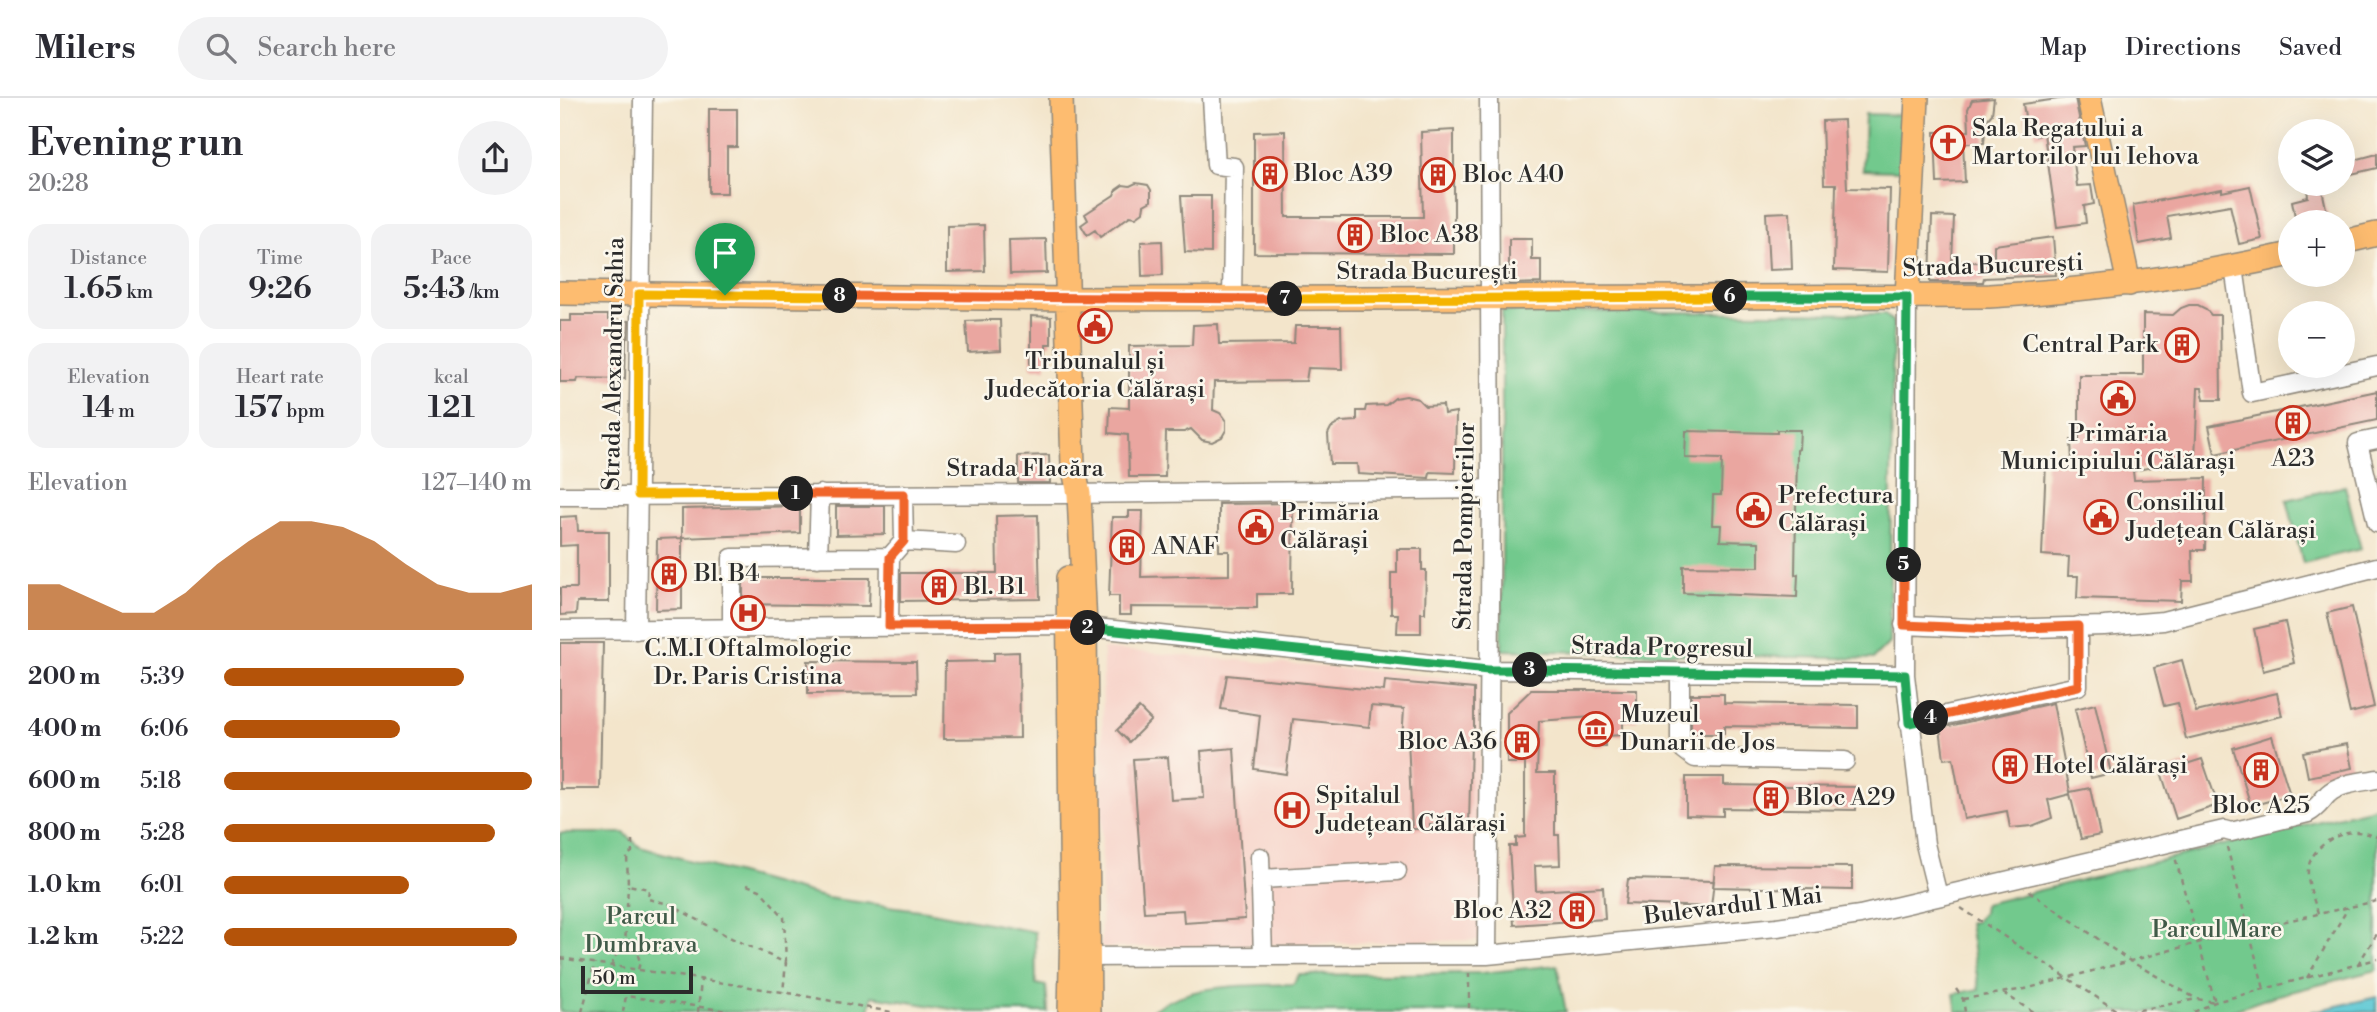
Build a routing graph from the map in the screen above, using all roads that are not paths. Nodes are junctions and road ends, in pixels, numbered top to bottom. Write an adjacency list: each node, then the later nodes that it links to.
1 (643, 98): 13 (street, Strada Alexandru Sahia)
2 (1061, 98): 16 (main road)
3 (1212, 98): 17 (street)
4 (1489, 98): 15 (street, Strada Pompierilor)
5 (1917, 98): 14 (main road)
6 (2089, 98): 11 (main road)
7 (2377, 234): 8 (main road)
8 (2355, 239)
9 (2278, 257): 10 (main road, Strada București)
10 (2234, 267): 11 (main road, Strada București); 18 (street)
11 (2129, 284): 14 (main road, Strada București)
12 (560, 293): 13 (main road, Strada București)
13 (639, 294): 16 (main road, Strada București); 24 (street, Strada Alexandru Sahia)
14 (1907, 297): 15 (main road, Strada București); 32 (street)
15 (1491, 298): 17 (main road, Strada București); 20 (street, Strada Pompierilor)
16 (1069, 299): 17 (main road, Strada București); 23 (main road)
17 (1232, 299)
18 (2377, 366)
19 (2377, 439): 26 (street)
20 (1491, 489): 23 (street, Strada Flacăra); 39 (street, Strada Pompierilor)
21 (820, 494): 22 (street, Strada Flacăra); 24 (street, Strada Flacăra); 30 (street)
22 (904, 494): 23 (street, Strada Flacăra); 27 (street)
23 (1073, 494): 34 (main road)
24 (638, 495): 25 (street, Strada Flacăra); 37 (street, Strada Alexandru Sahia)
25 (560, 496)
26 (2377, 523)
27 (904, 541): 28 (street); 29 (street)
28 (956, 544)
29 (890, 557): 30 (street); 33 (street)
30 (818, 558): 36 (street)
31 (2377, 567): 35 (street)
32 (1904, 625): 35 (street); 41 (street)
33 (889, 626): 34 (street, Strada Progresul); 36 (street, Strada Progresul)
34 (1076, 626): 39 (street, Strada Progresul); 51 (main road)
35 (2078, 626): 42 (street)
36 (732, 628): 37 (street, Strada Progresul)
37 (636, 629): 38 (street, Strada Progresul)
38 (560, 630)
39 (1488, 670): 40 (street, Strada Progresul); 49 (street, Strada Pompierilor)
40 (1680, 673): 41 (street, Strada Progresul); 43 (street)
41 (1905, 675): 42 (street)
42 (1909, 723): 48 (street)
43 (1844, 761)
44 (2377, 779): 48 (street, Bulevardul 1 Mai)
45 (1260, 857): 47 (street)
46 (1397, 871): 47 (street)
47 (1261, 879): 50 (street)
48 (1946, 899): 49 (street, Bulevardul 1 Mai)
49 (1487, 955): 50 (street, Bulevardul 1 Mai)
50 (1263, 956): 51 (street, Bulevardul 1 Mai)
51 (1080, 957): 52 (main road); 53 (main road)
52 (1070, 1012)
53 (1089, 1012)

